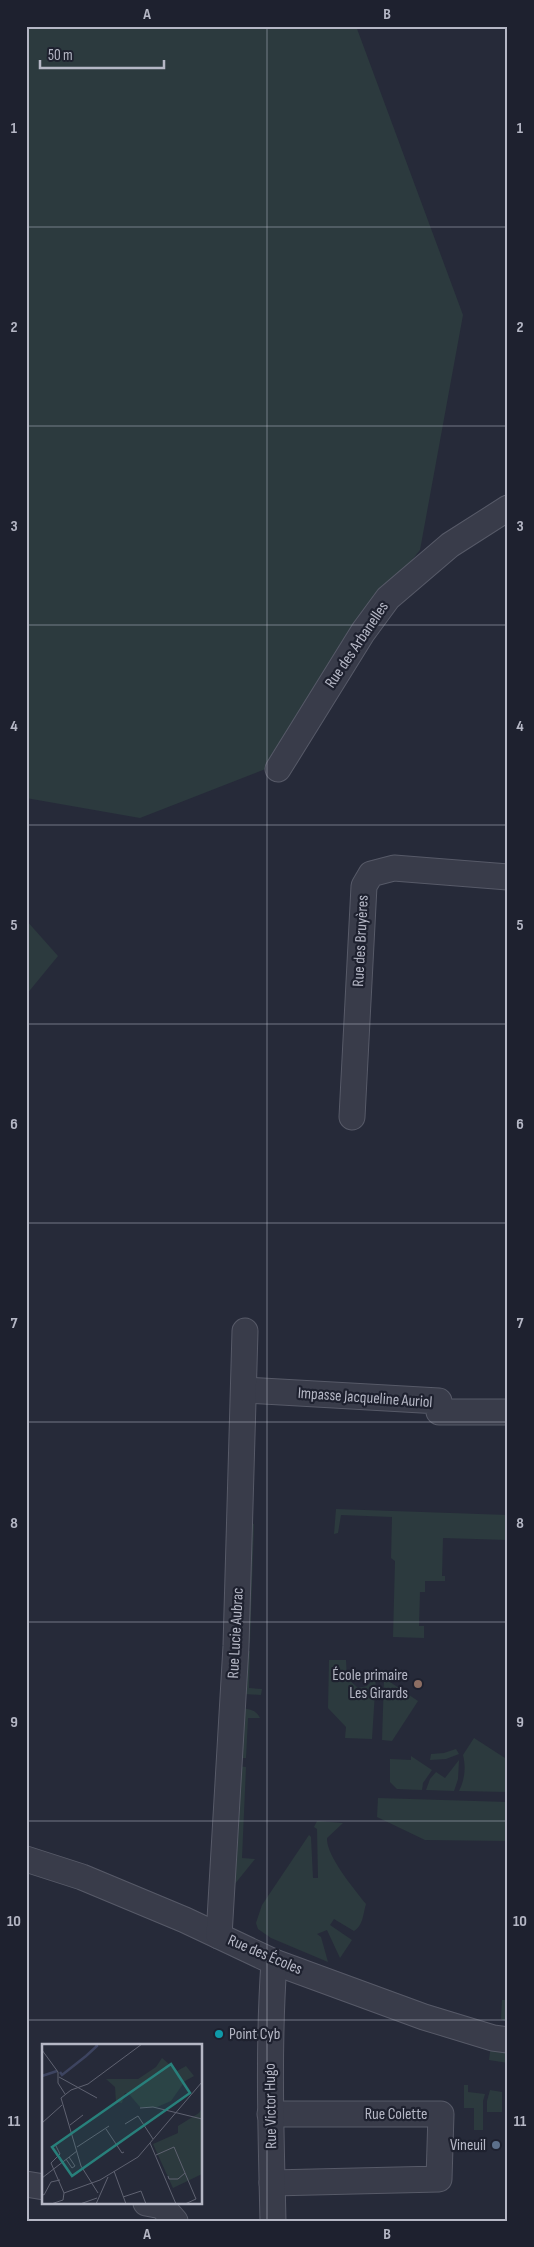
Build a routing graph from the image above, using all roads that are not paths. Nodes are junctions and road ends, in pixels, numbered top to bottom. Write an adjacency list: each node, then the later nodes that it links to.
1 (508, 508): 2 (street, Rue des Arbanelles)
2 (278, 769)
3 (508, 877): 4 (street, Rue des Bruyères)
4 (352, 1117)
5 (245, 1330): 6 (street, Rue Lucie Aubrac)
6 (244, 1390): 7 (street, Impasse Jacqueline Auriol); 9 (street, Rue Lucie Aubrac)
7 (508, 1412)
8 (26, 1859): 9 (street, Rue des Écoles)
9 (219, 1936): 10 (street, Rue des Écoles)
10 (274, 1962): 11 (street, Rue des Écoles); 12 (street, Rue Victor Hugo)
11 (508, 2040)
12 (270, 2114): 13 (street, Rue Victor Hugo); 13 (street, Rue Colette)
13 (272, 2183): 18 (street, Rue Victor Hugo)
14 (26, 2184): 15 (street)
15 (42, 2187)
16 (151, 2204): 17 (street)
17 (175, 2221)
18 (273, 2221)

